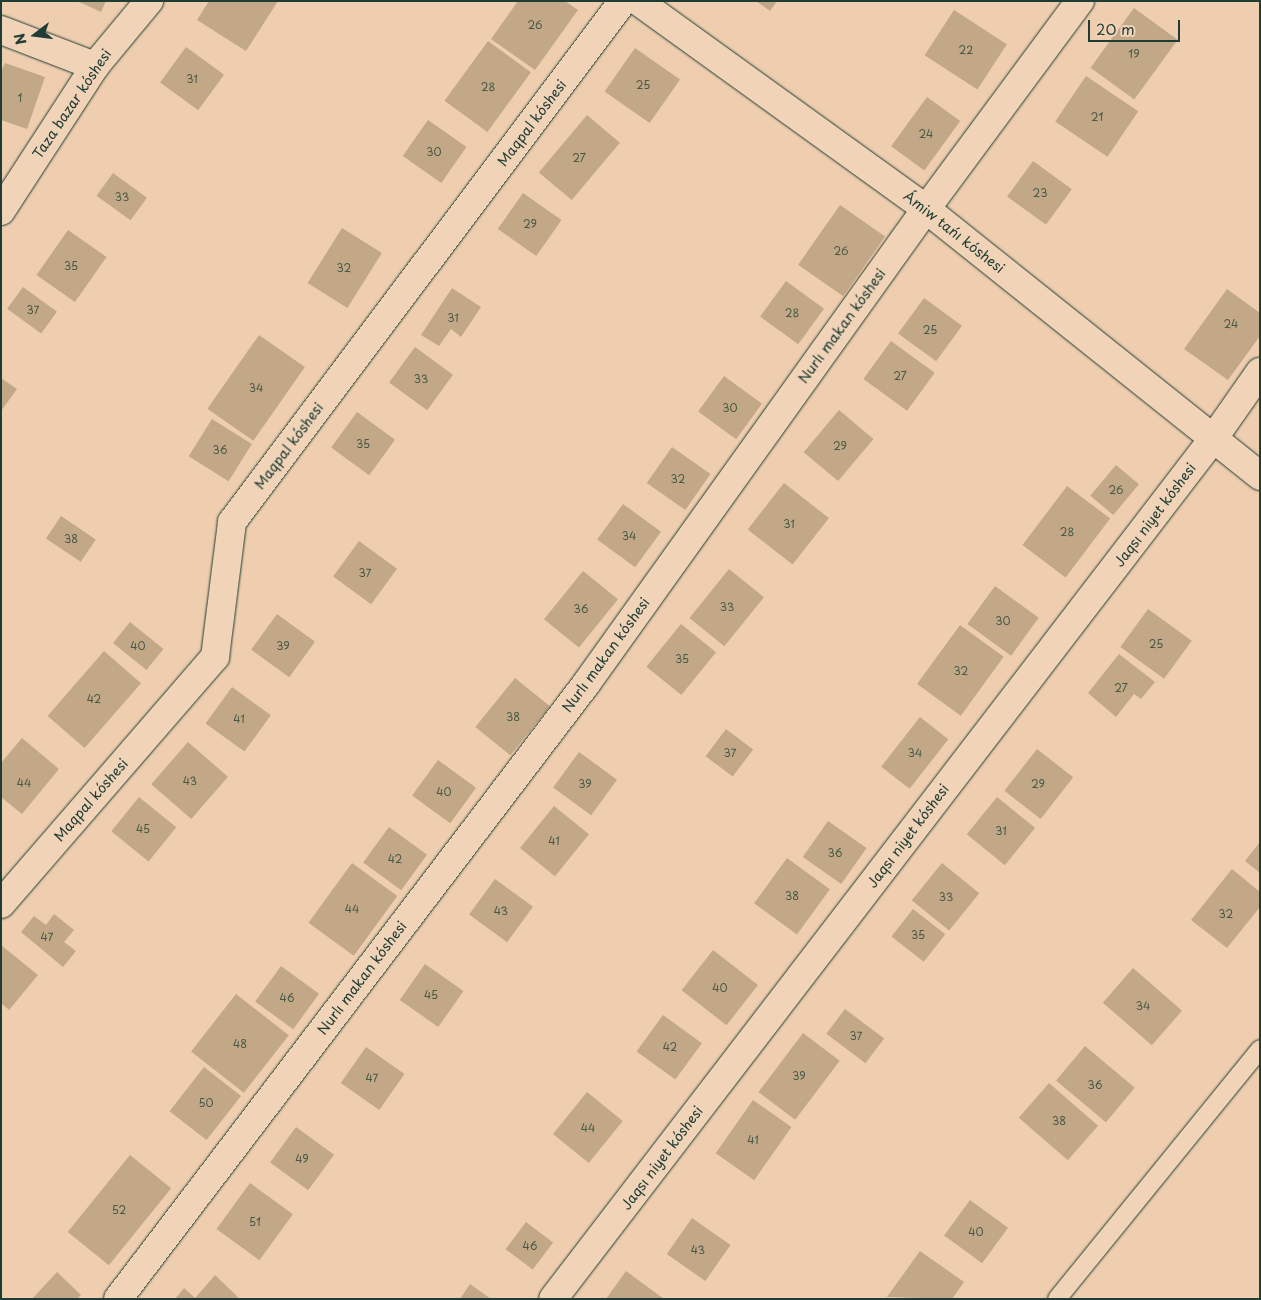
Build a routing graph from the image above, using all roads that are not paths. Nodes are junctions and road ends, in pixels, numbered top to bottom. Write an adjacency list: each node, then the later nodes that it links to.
1 (149, 1): 6 (street, Taza bazar kóshesi)
2 (623, 1): 12 (street, Maqpal kóshesi)
3 (638, 1): 7 (street, Ámiw tańı kóshesi)
4 (1080, 1): 7 (street, Nurlı makan kóshesi)
5 (1, 30): 6 (street)
6 (95, 66): 8 (street, Taza bazar kóshesi)
7 (926, 208): 10 (street, Ámiw tańı kóshesi); 14 (street, Nurlı makan kóshesi)
8 (1, 211)
9 (1260, 372): 10 (street, Jaqsı niyet kóshesi)
10 (1213, 439): 11 (street, Ámiw tańı kóshesi); 15 (street, Jaqsı niyet kóshesi)
11 (1260, 476)
12 (1, 904)
13 (1260, 1049): 16 (lane)
14 (118, 1299)
15 (554, 1299)
16 (1057, 1299)

